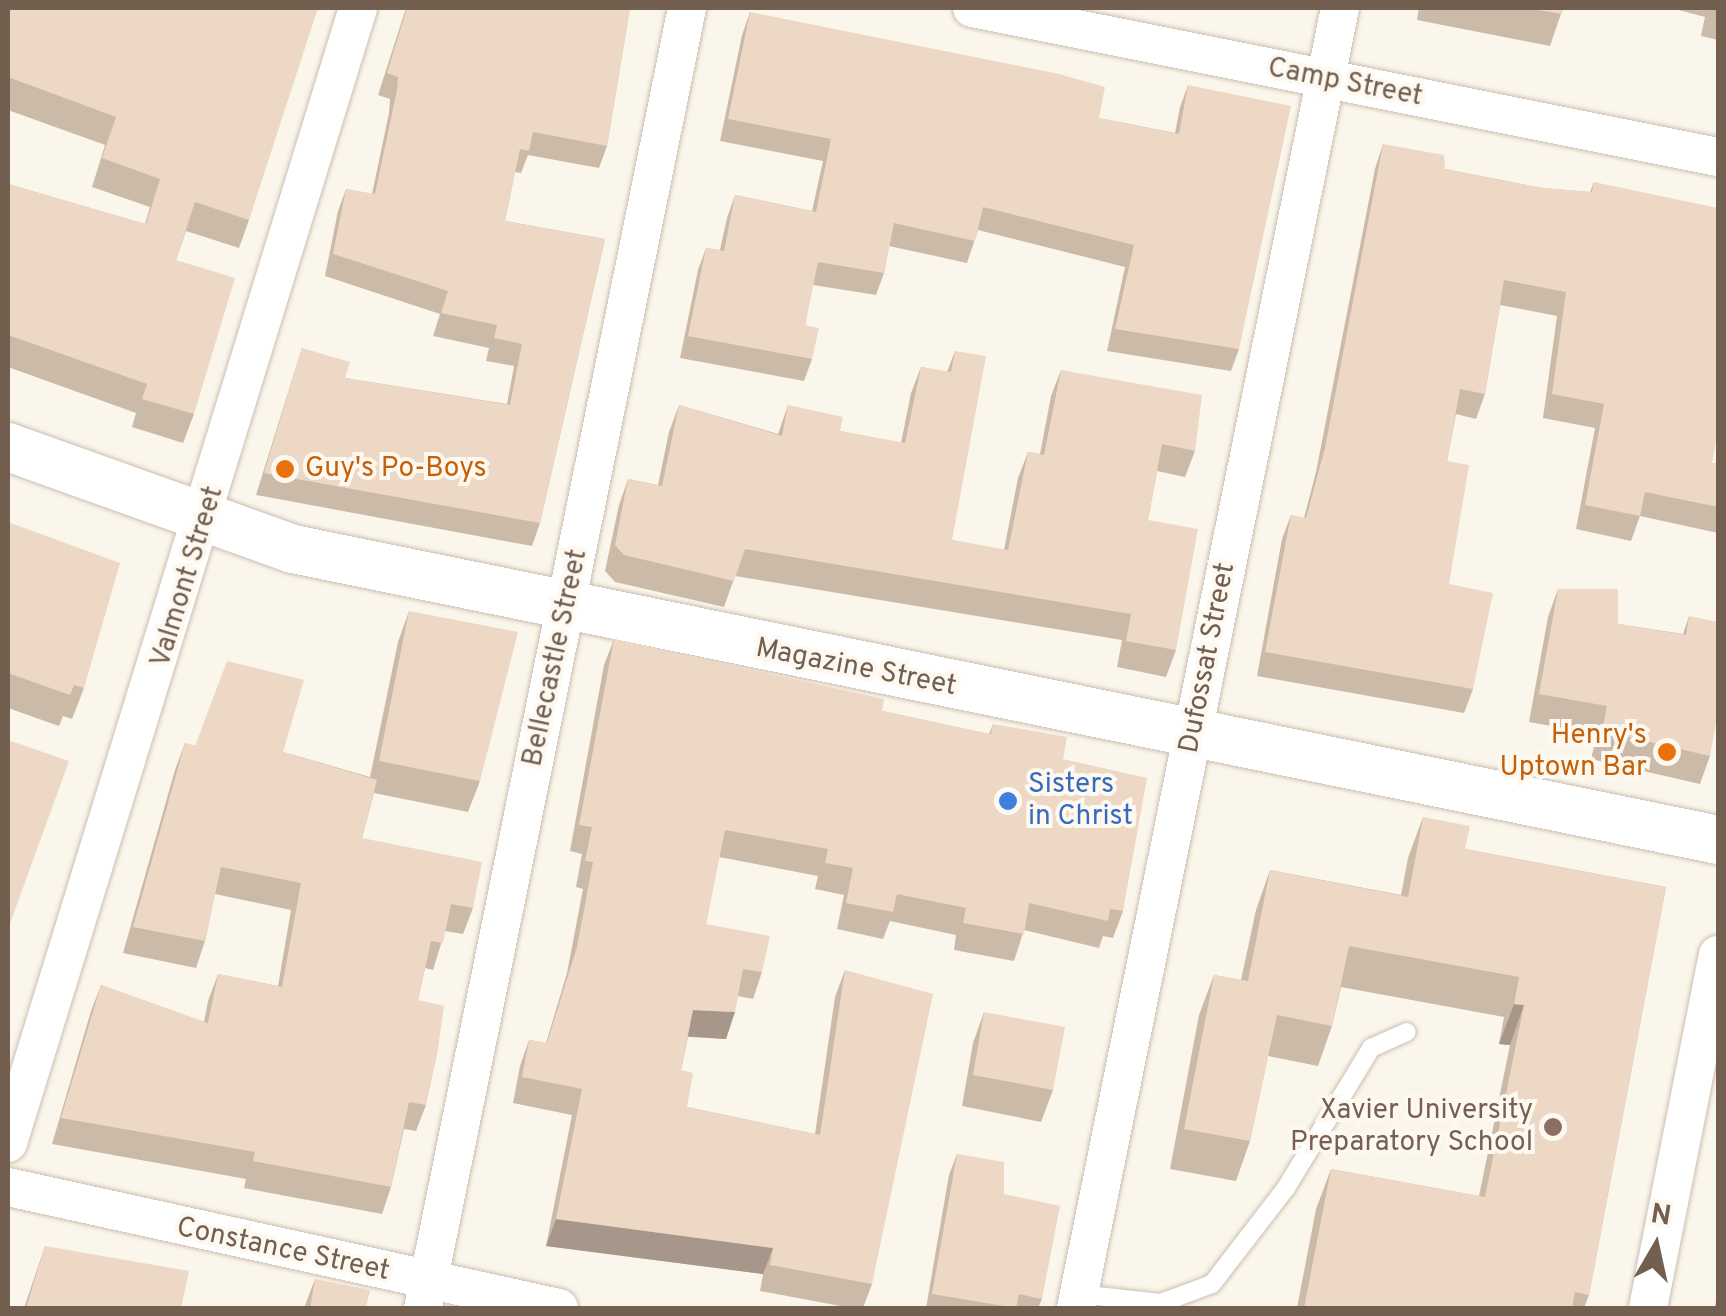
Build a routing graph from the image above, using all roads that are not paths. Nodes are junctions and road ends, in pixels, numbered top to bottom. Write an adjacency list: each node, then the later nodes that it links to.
1 (358, 8): 8 (street, Valmont Street)
2 (688, 8): 9 (street, Bellecastle Street)
3 (972, 8): 5 (street, Camp Street)
4 (1340, 8): 5 (street, Dufossat Street)
5 (1325, 79): 6 (street, Camp Street); 10 (street, Dufossat Street)
6 (1718, 157)
7 (8, 447): 8 (street, Magazine Street)
8 (206, 520): 9 (street, Magazine Street); 14 (street, Valmont Street)
9 (566, 610): 10 (street, Magazine Street); 16 (street, Bellecastle Street)
10 (1192, 735): 11 (street, Magazine Street); 17 (street, Dufossat Street)
11 (1718, 840)
12 (1718, 955): 19 (street)
13 (1407, 1032): 17 (lane)
14 (8, 1143)
15 (8, 1187): 16 (street, Constance Street)
16 (426, 1295): 18 (street, Constance Street)
17 (1078, 1301)
18 (560, 1308)
19 (1648, 1308)

